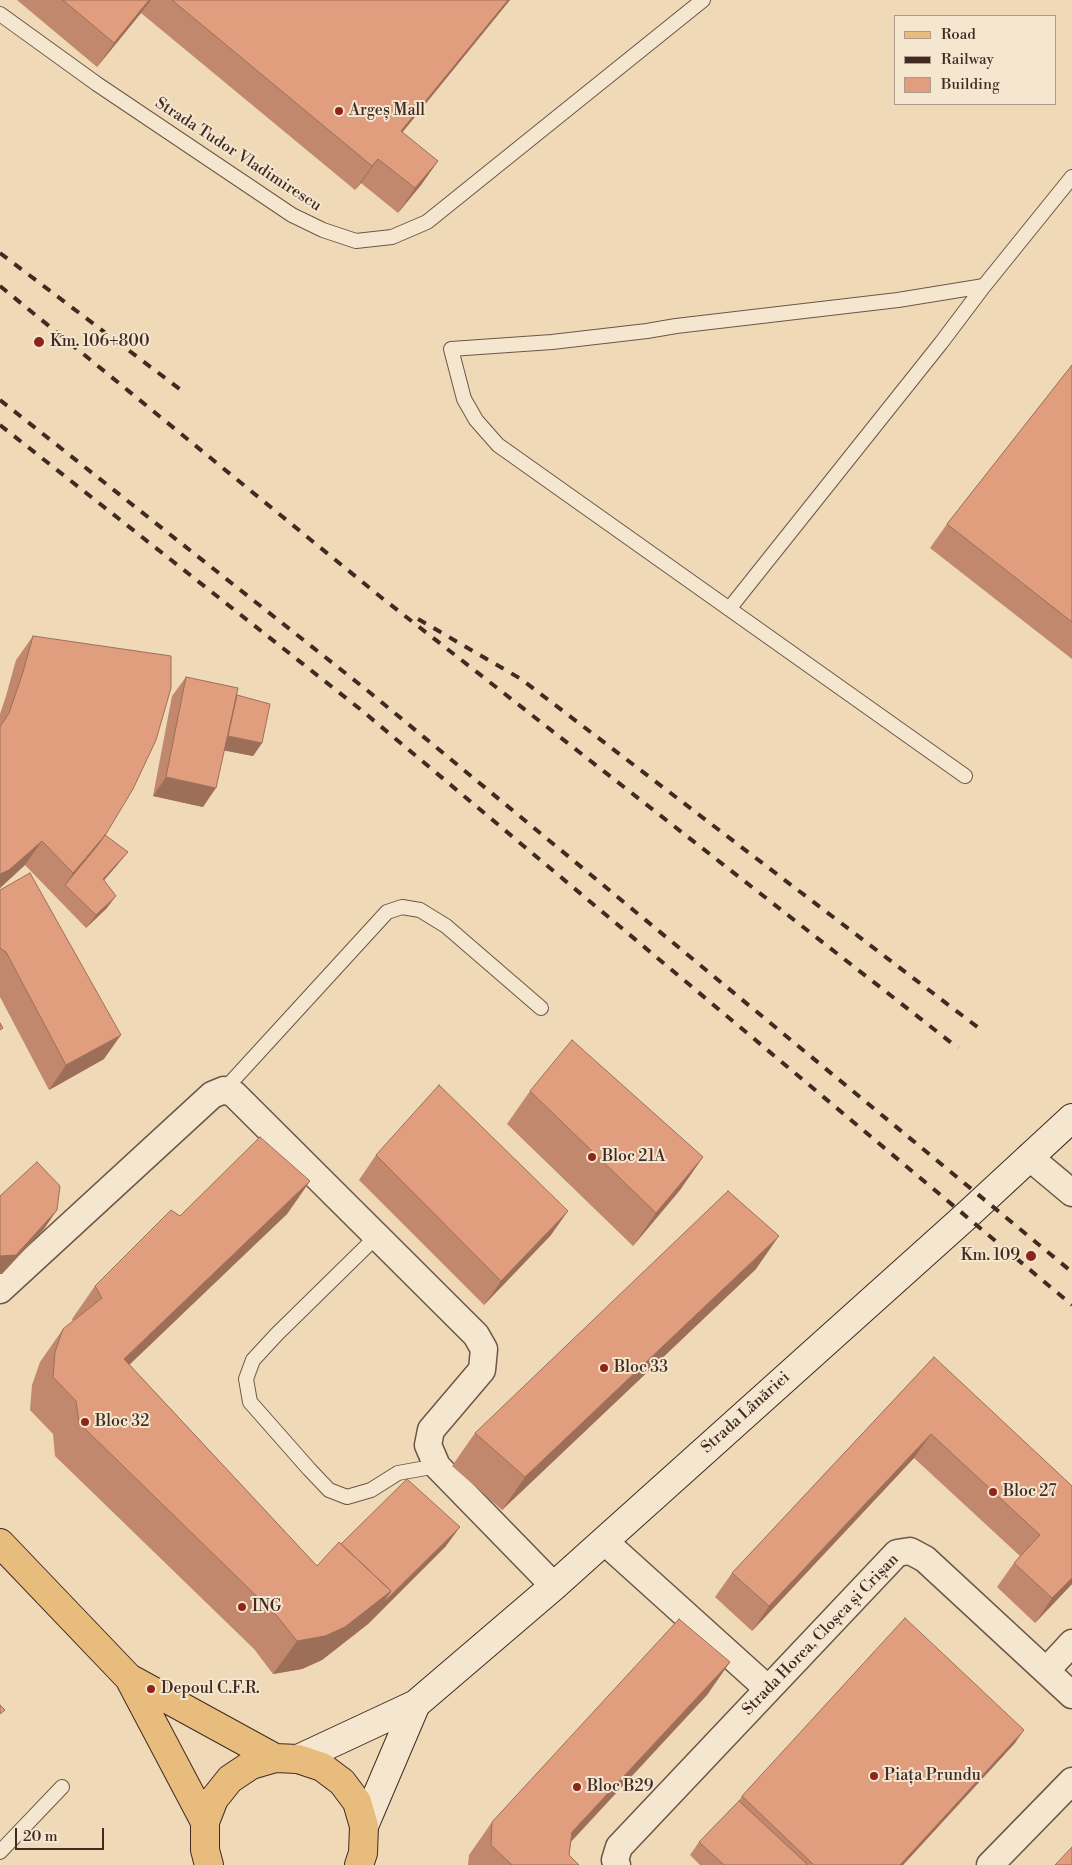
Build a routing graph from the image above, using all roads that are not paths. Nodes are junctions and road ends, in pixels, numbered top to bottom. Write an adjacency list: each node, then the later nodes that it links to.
1 (703, 0): 2 (lane, Strada Tudor Vladimirescu)
2 (0, 14)
3 (1072, 177): 4 (lane)
4 (984, 286): 5 (lane); 5 (lane)
5 (729, 609): 6 (lane)
6 (965, 776)
7 (541, 1008): 8 (lane)
8 (224, 1090): 12 (street); 13 (street)
9 (1072, 1118): 10 (street, Strada Lânăriei)
10 (1030, 1157): 11 (street); 15 (street, Strada Lânăriei)
11 (1072, 1193)
12 (377, 1236): 14 (street); 14 (lane)
13 (0, 1290)
14 (437, 1466): 17 (street)
15 (604, 1542): 17 (street, Strada Lânăriei); 21 (street)
16 (0, 1543): 20 (main road)
17 (554, 1586): 23 (street, Strada Lânăriei)
18 (1072, 1643): 19 (street)
19 (1046, 1671): 21 (street, Strada Horea, Cloșca și Crișan); 22 (street, Strada Horea, Cloșca și Crișan)
20 (129, 1678): 24 (main road); 27 (main road)
21 (768, 1689): 32 (street, Strada Horea, Cloșca și Crișan)
22 (1072, 1695)
23 (416, 1704): 24 (street); 28 (street)
24 (287, 1758): 27 (main road); 28 (main road)
25 (1072, 1781): 33 (street)
26 (62, 1787): 29 (lane)
27 (205, 1822): 30 (main road)
28 (364, 1826): 31 (main road)
29 (0, 1852)
30 (202, 1860)
31 (364, 1861)
32 (617, 1865)
33 (990, 1865)

